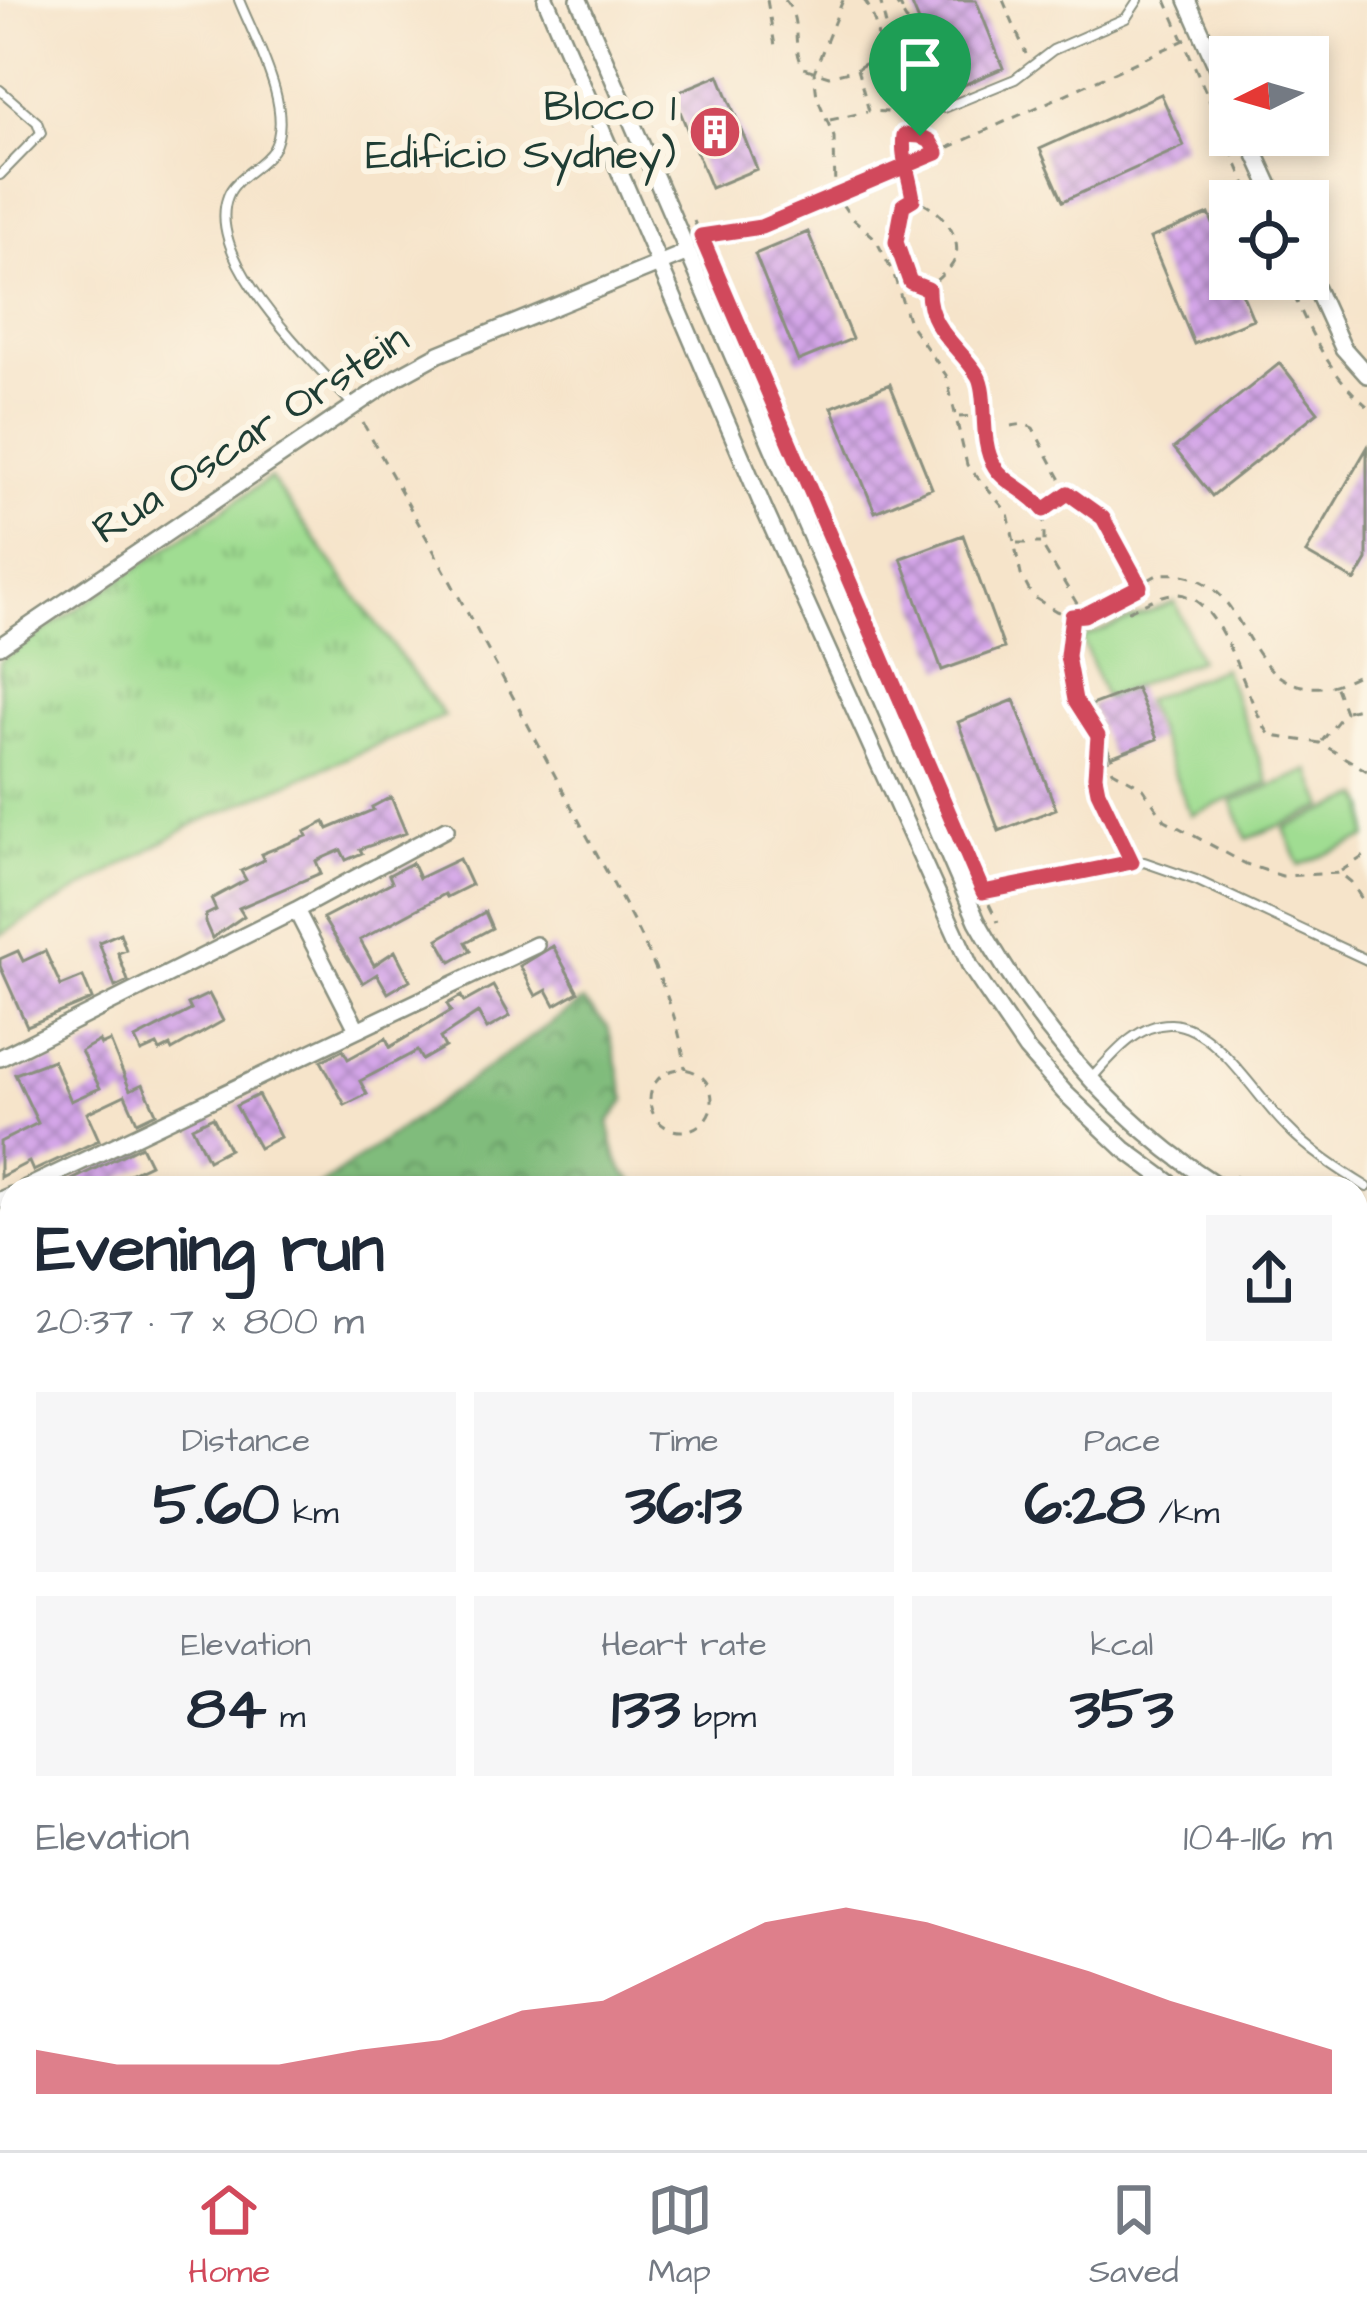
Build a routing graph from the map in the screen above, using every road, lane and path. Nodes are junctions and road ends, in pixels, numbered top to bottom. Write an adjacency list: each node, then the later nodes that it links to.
1 (239, 0): 44 (lane)
2 (546, 0): 36 (street)
3 (580, 0): 35 (street)
4 (767, 0): 16 (path)
5 (785, 0): 21 (path)
6 (843, 0): 21 (path)
7 (865, 0): 17 (path)
8 (884, 0): 20 (path)
9 (1003, 0): 18 (path)
10 (1138, 0): 18 (lane)
11 (1166, 0): 14 (path)
12 (1187, 0): 13 (street)
13 (1201, 32): 14 (path); 15 (street)
14 (1184, 40): 28 (path); 30 (path)
15 (1209, 50)
16 (770, 51)
17 (880, 55): 19 (path); 20 (path)
18 (1032, 67): 23 (lane)
19 (857, 69): 21 (path); 24 (path)
20 (889, 70): 25 (path)
21 (814, 72): 26 (path)
22 (0, 90): 29 (lane)
23 (944, 108): 25 (path)
24 (869, 111): 25 (path); 26 (path)
25 (904, 112): 27 (path)
26 (827, 121): 31 (path)
27 (904, 135): 28 (path); 32 (path)
28 (934, 154): 31 (path, bridge)
29 (0, 176)
30 (1244, 180)
31 (835, 194): 34 (path); 39 (path)
32 (913, 199): 38 (path); 40 (path)
33 (694, 223): 34 (path)
34 (701, 236): 37 (path)
35 (688, 252): 36 (street, Rua Oscar Orstein); 63 (street)
36 (659, 264): 44 (street, Rua Oscar Orstein); 65 (street)
37 (715, 271)
38 (905, 271): 39 (path); 40 (path)
39 (894, 275): 47 (path)
40 (928, 289): 46 (path)
41 (1296, 300): 45 (path)
42 (1321, 300): 43 (street)
43 (1367, 375)
44 (353, 405): 57 (street, Rua Oscar Orstein); 82 (path)
45 (1367, 406)
46 (982, 416): 47 (path); 50 (path)
47 (958, 417): 51 (path)
48 (1011, 426): 49 (path)
49 (1068, 493): 50 (path); 53 (path)
50 (1044, 510): 52 (path)
51 (1017, 543): 52 (path); 56 (path)
52 (1043, 543): 55 (path)
53 (1140, 586): 54 (path); 59 (path)
54 (1118, 599): 55 (path); 64 (path)
55 (1084, 615): 56 (path)
56 (1072, 616): 62 (path)
57 (0, 646)
58 (1367, 671): 59 (path)
59 (1335, 685): 61 (path)
60 (1367, 706): 61 (path)
61 (1345, 712): 64 (path)
62 (1098, 736): 71 (path); 72 (path)
63 (898, 740): 65 (street); 67 (street)
64 (1321, 743): 66 (path)
65 (872, 751): 68 (street)
66 (1367, 771)
67 (913, 777): 68 (street); 74 (street)
68 (887, 785): 86 (street)
69 (446, 830): 76 (street)
70 (1367, 854): 72 (path)
71 (1132, 862): 73 (lane); 79 (lane)
72 (1340, 872): 75 (path)
73 (983, 892): 74 (lane); 77 (path)
74 (966, 900): 83 (street)
75 (1367, 907)
76 (296, 910): 80 (street); 81 (street)
77 (1002, 928)
78 (536, 945): 80 (street)
79 (1367, 960)
80 (357, 1029): 85 (street)
81 (0, 1058)
82 (685, 1069): 82 (path)
83 (1089, 1081): 87 (street); 89 (lane)
84 (1223, 1169): 88 (path)
85 (51, 1176)
86 (1162, 1176)
87 (1204, 1176)
88 (1234, 1176)
89 (1350, 1176)

